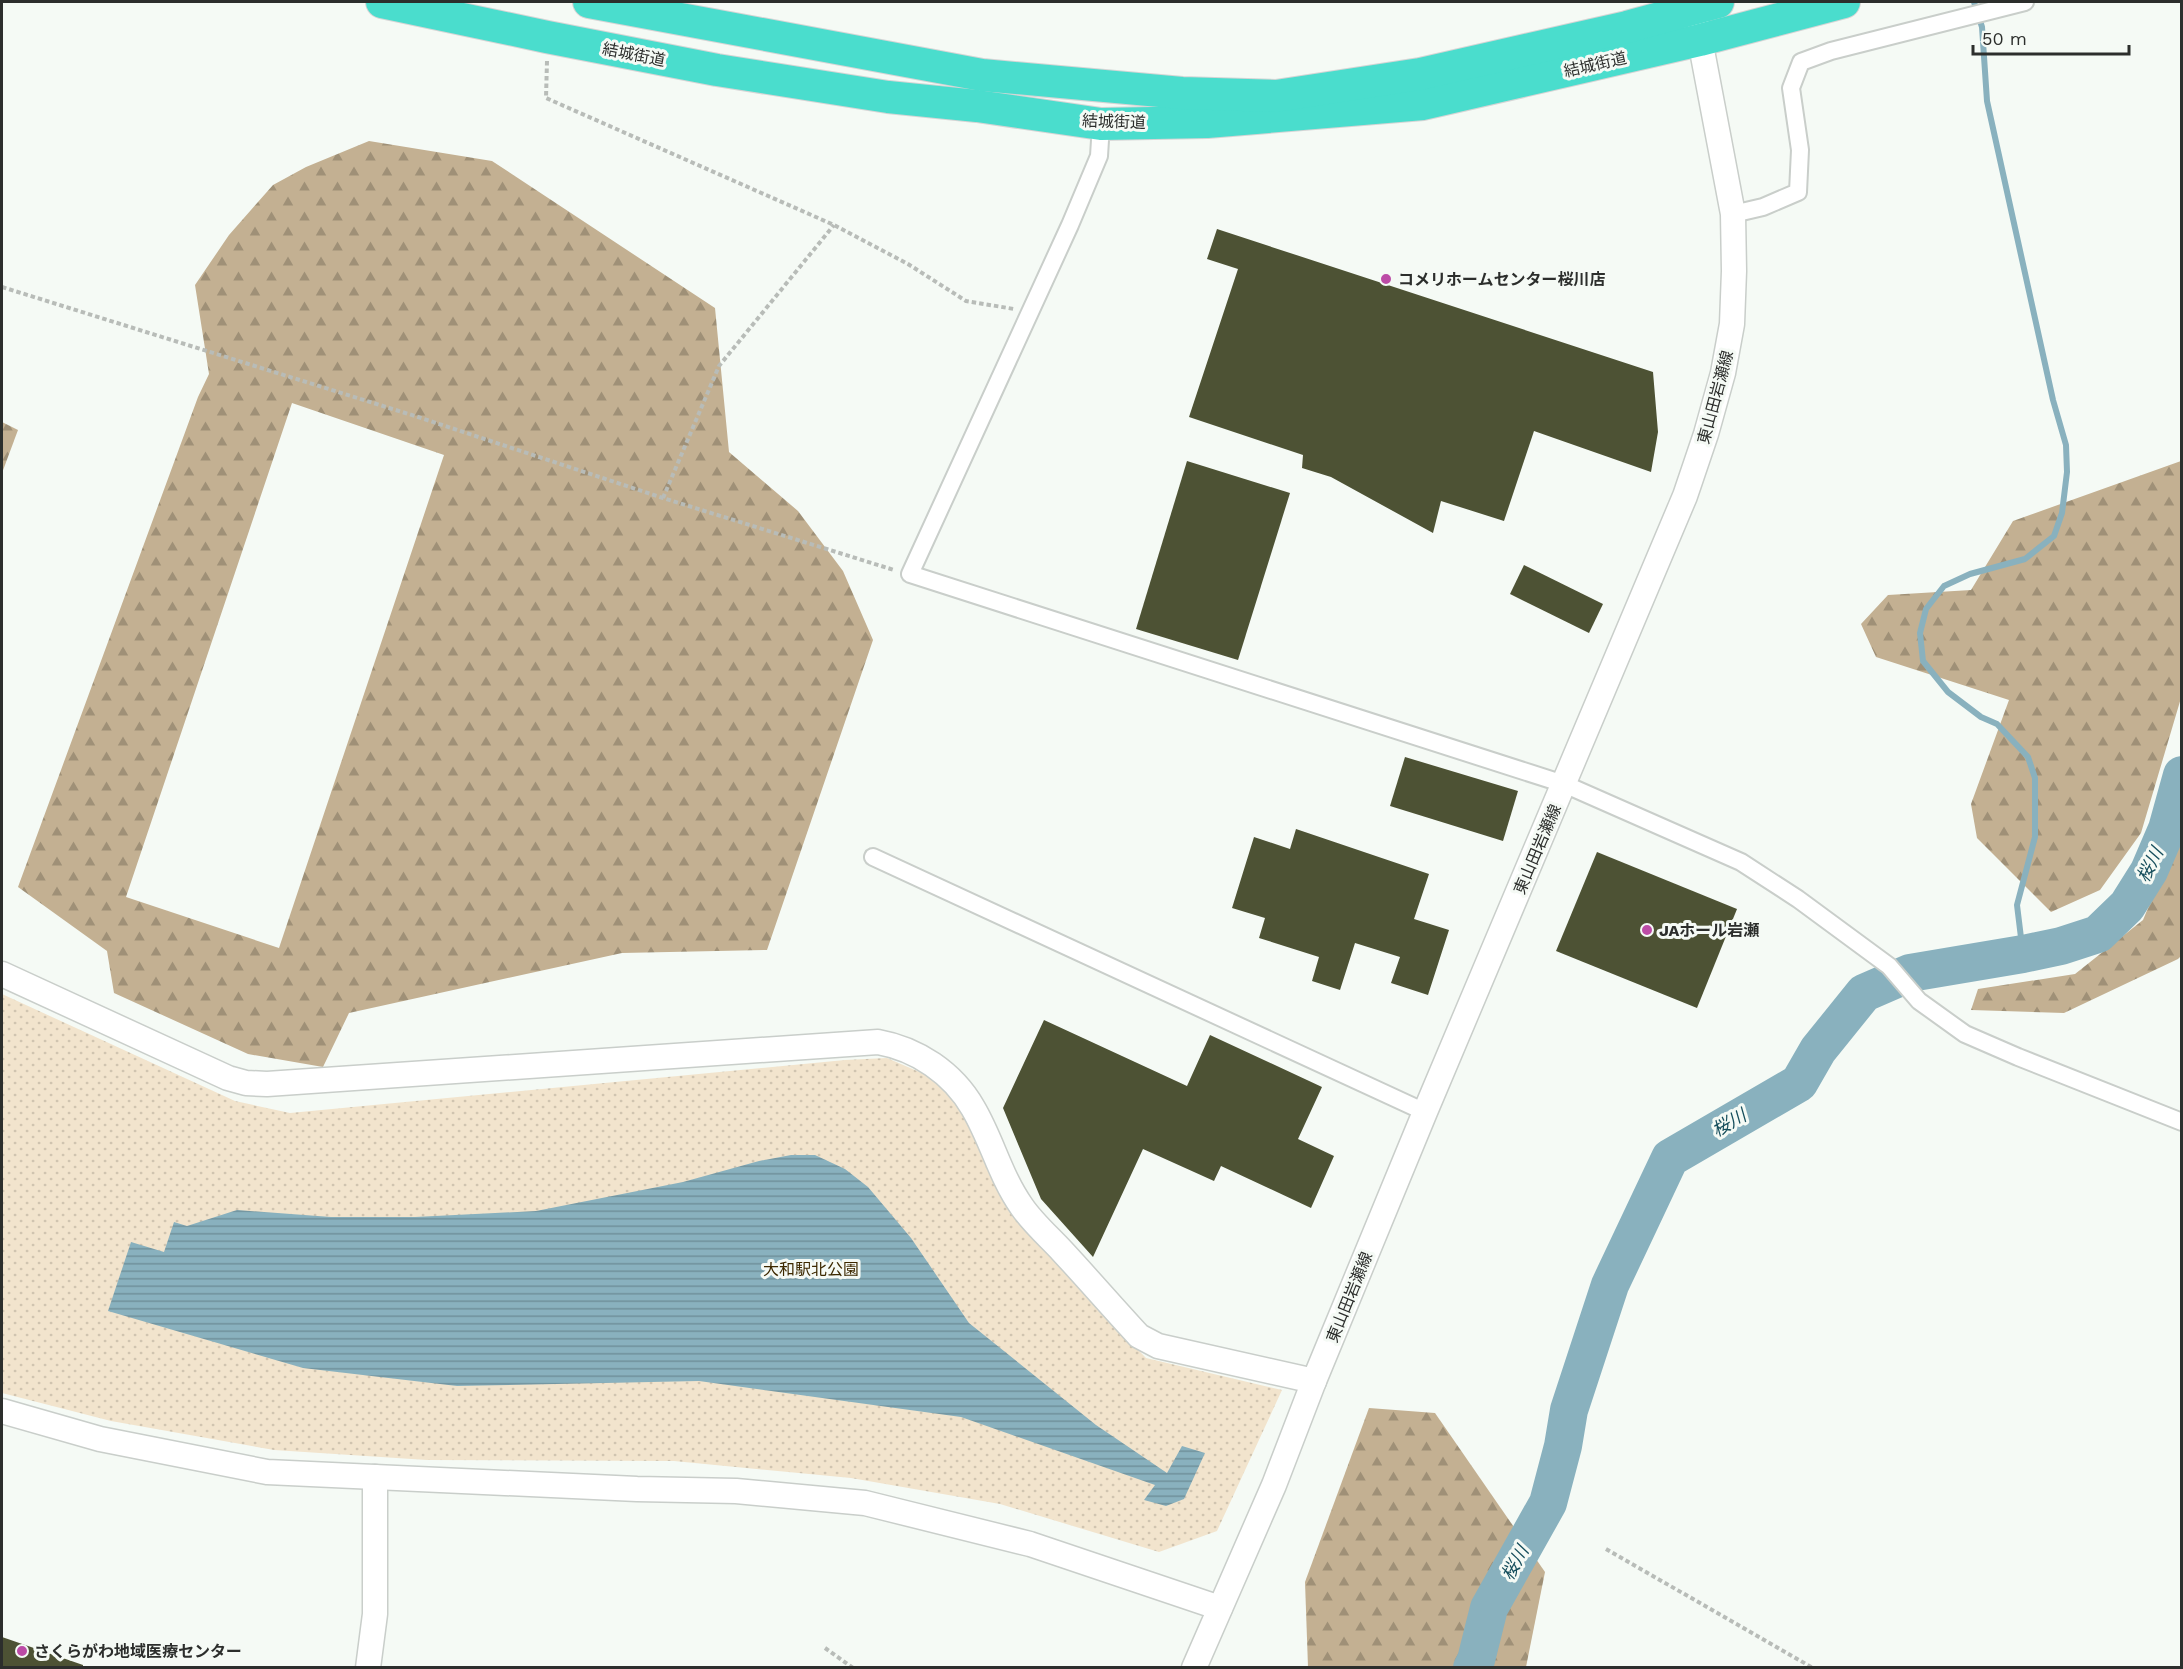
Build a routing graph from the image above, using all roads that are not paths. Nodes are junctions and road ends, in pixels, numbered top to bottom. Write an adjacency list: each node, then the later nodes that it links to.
1 (382, 2): 7 (highway, 結城街道)
2 (589, 2): 5 (highway, 結城街道)
3 (1844, 2): 6 (highway, 結城街道)
4 (2025, 2): 8 (street)
5 (1702, 4): 6 (street, 東山田岩瀬線)
6 (1700, 40): 7 (highway, 結城街道); 8 (street, 東山田岩瀬線)
7 (1101, 124): 9 (street)
8 (1733, 214): 9 (street, 東山田岩瀬線)
9 (1564, 784): 12 (street, 東山田岩瀬線); 13 (street)
10 (873, 857): 12 (street)
11 (2, 974): 14 (street)
12 (1425, 1112): 14 (street, 東山田岩瀬線)
13 (2181, 1122)
14 (1314, 1381): 17 (street, 東山田岩瀬線)
15 (2, 1411): 16 (street)
16 (375, 1477): 17 (street); 18 (street)
17 (1220, 1608): 19 (street, 東山田岩瀬線)
18 (368, 1668)
19 (1194, 1668)

